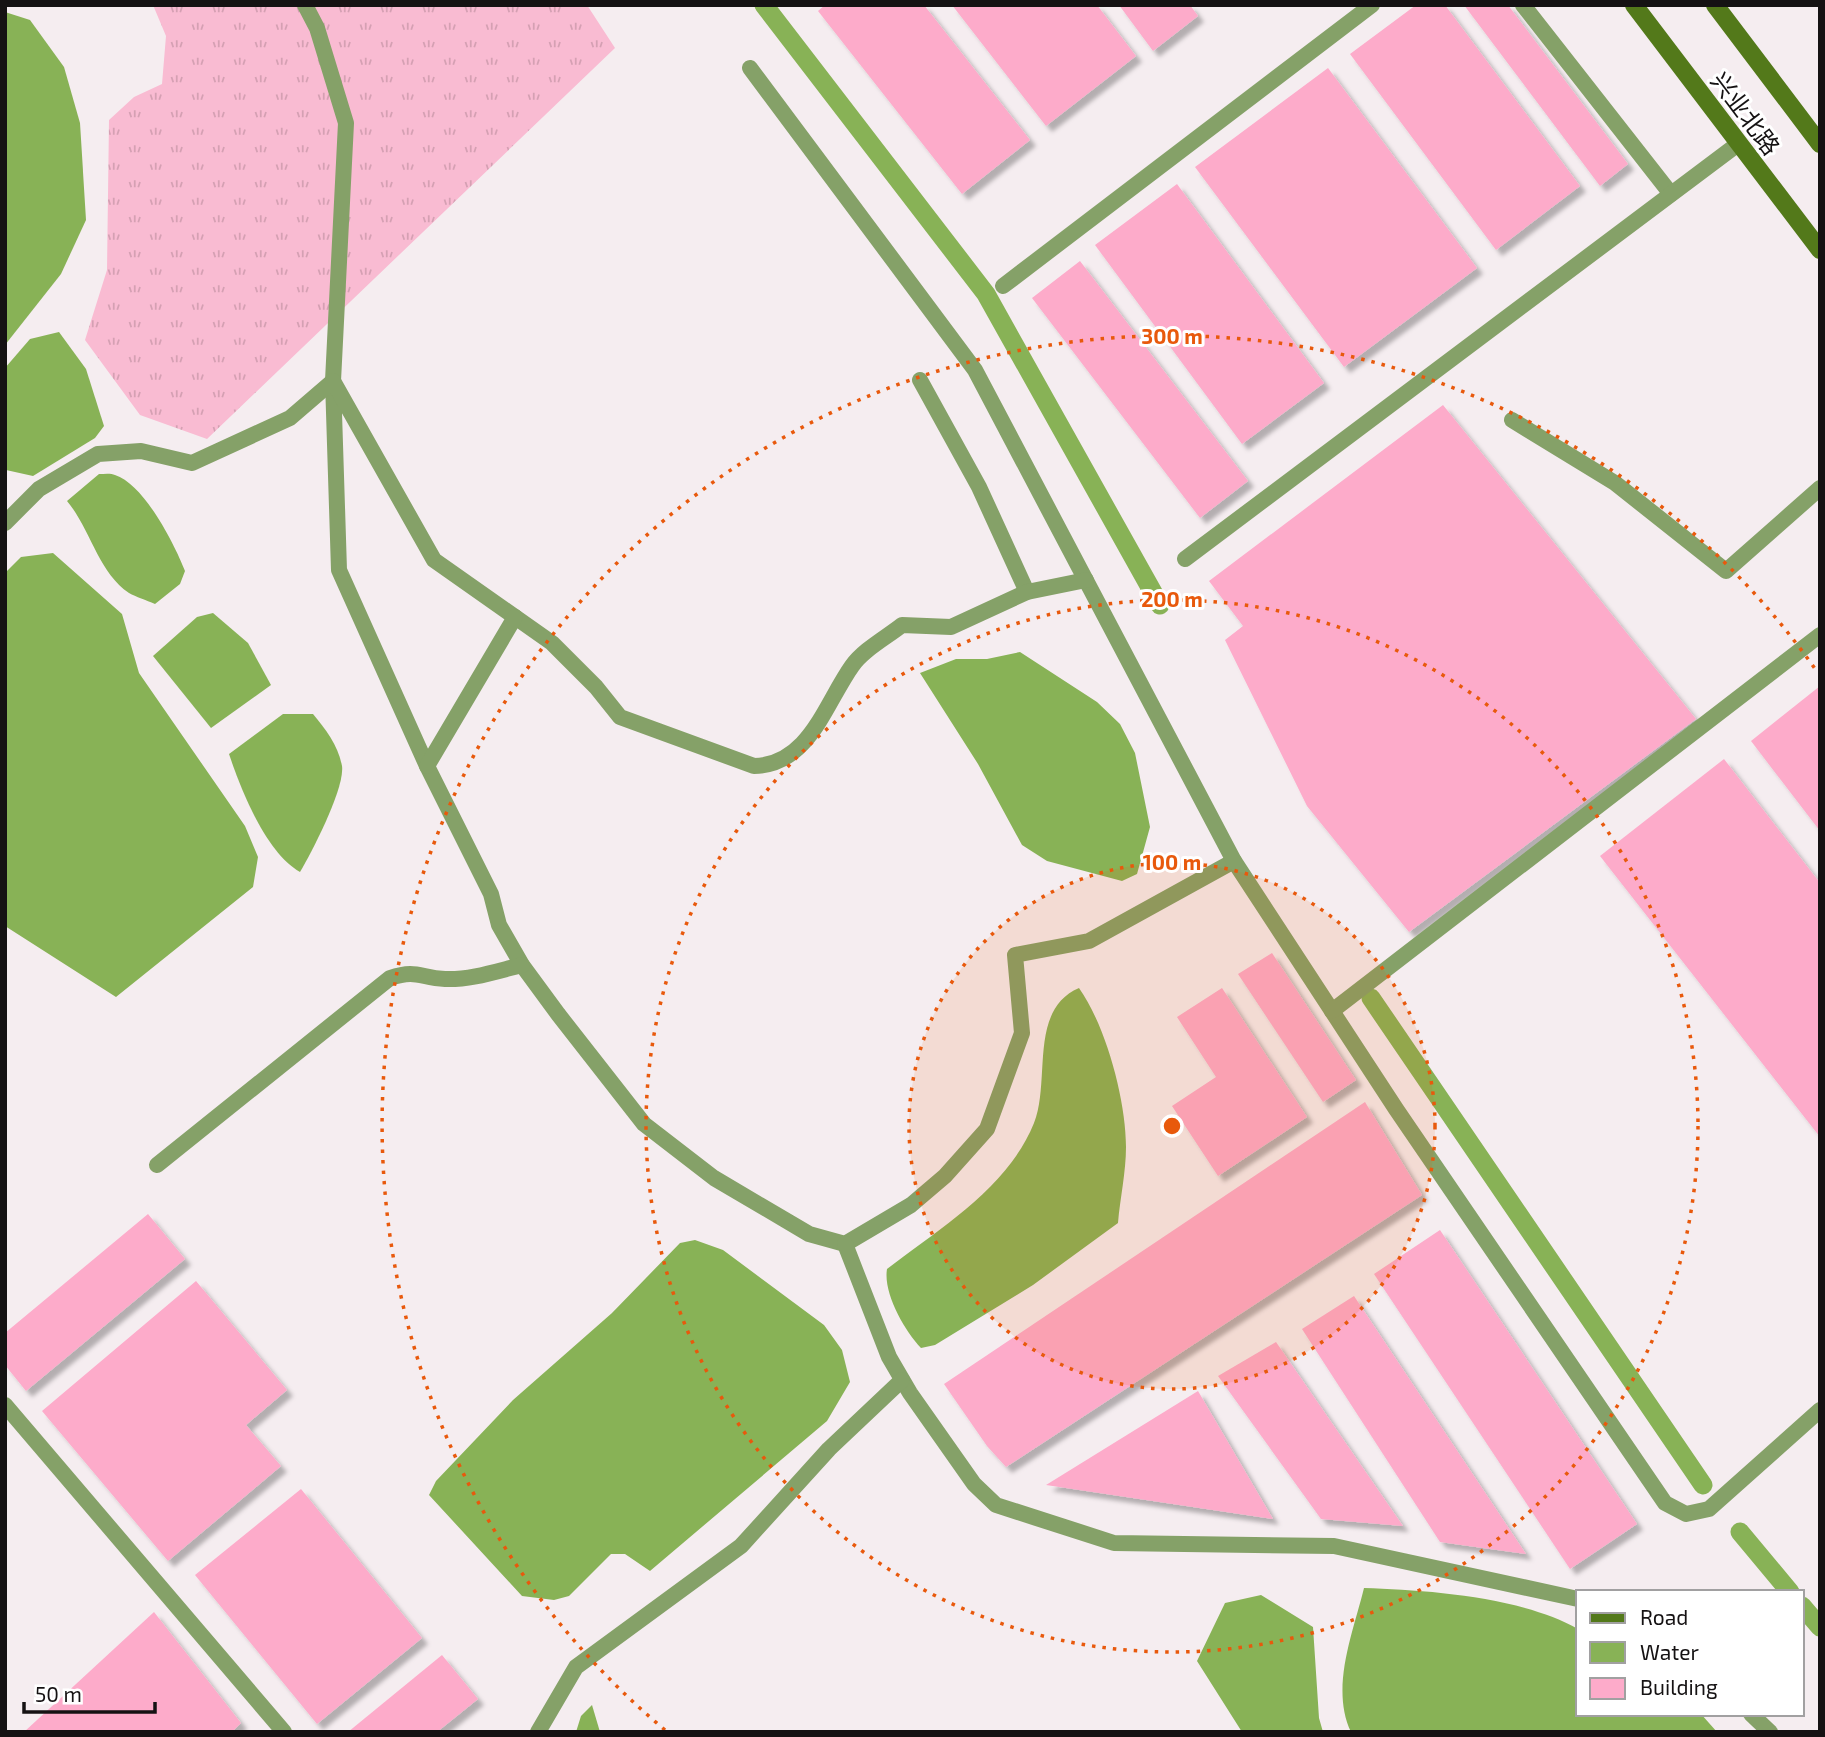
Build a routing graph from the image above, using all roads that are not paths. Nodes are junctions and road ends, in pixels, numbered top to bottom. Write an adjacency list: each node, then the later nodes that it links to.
1 (305, 5): 13 (street)
2 (1372, 5): 11 (street)
3 (1523, 5): 9 (street)
4 (1633, 5): 7 (main road, 兴业北路)
5 (1715, 5): 8 (main road, 兴业北路)
6 (750, 68): 18 (street)
7 (1738, 144): 9 (street); 10 (main road, 兴业北路)
8 (1820, 144)
9 (1671, 194): 17 (street)
10 (1820, 250)
11 (1003, 286)
12 (920, 380): 19 (street)
13 (333, 382): 16 (street); 20 (street); 22 (street)
14 (1512, 420): 15 (street)
15 (1820, 488)
16 (5, 523)
17 (1185, 559)
18 (1086, 580): 19 (street); 23 (street)
19 (1027, 592): 20 (street)
20 (515, 617): 22 (street)
21 (1820, 635): 25 (street)
22 (427, 766): 24 (street)
23 (1234, 861): 25 (street); 27 (street)
24 (522, 965): 26 (street); 27 (street)
25 (1332, 1011): 30 (street)
26 (157, 1165)
27 (845, 1244): 28 (street)
28 (902, 1380): 31 (street); 34 (street)
29 (5, 1405): 33 (street)
30 (1820, 1410)
31 (1576, 1599)
32 (1753, 1716): 35 (street)
33 (284, 1732)
34 (538, 1732)
35 (1770, 1732)

